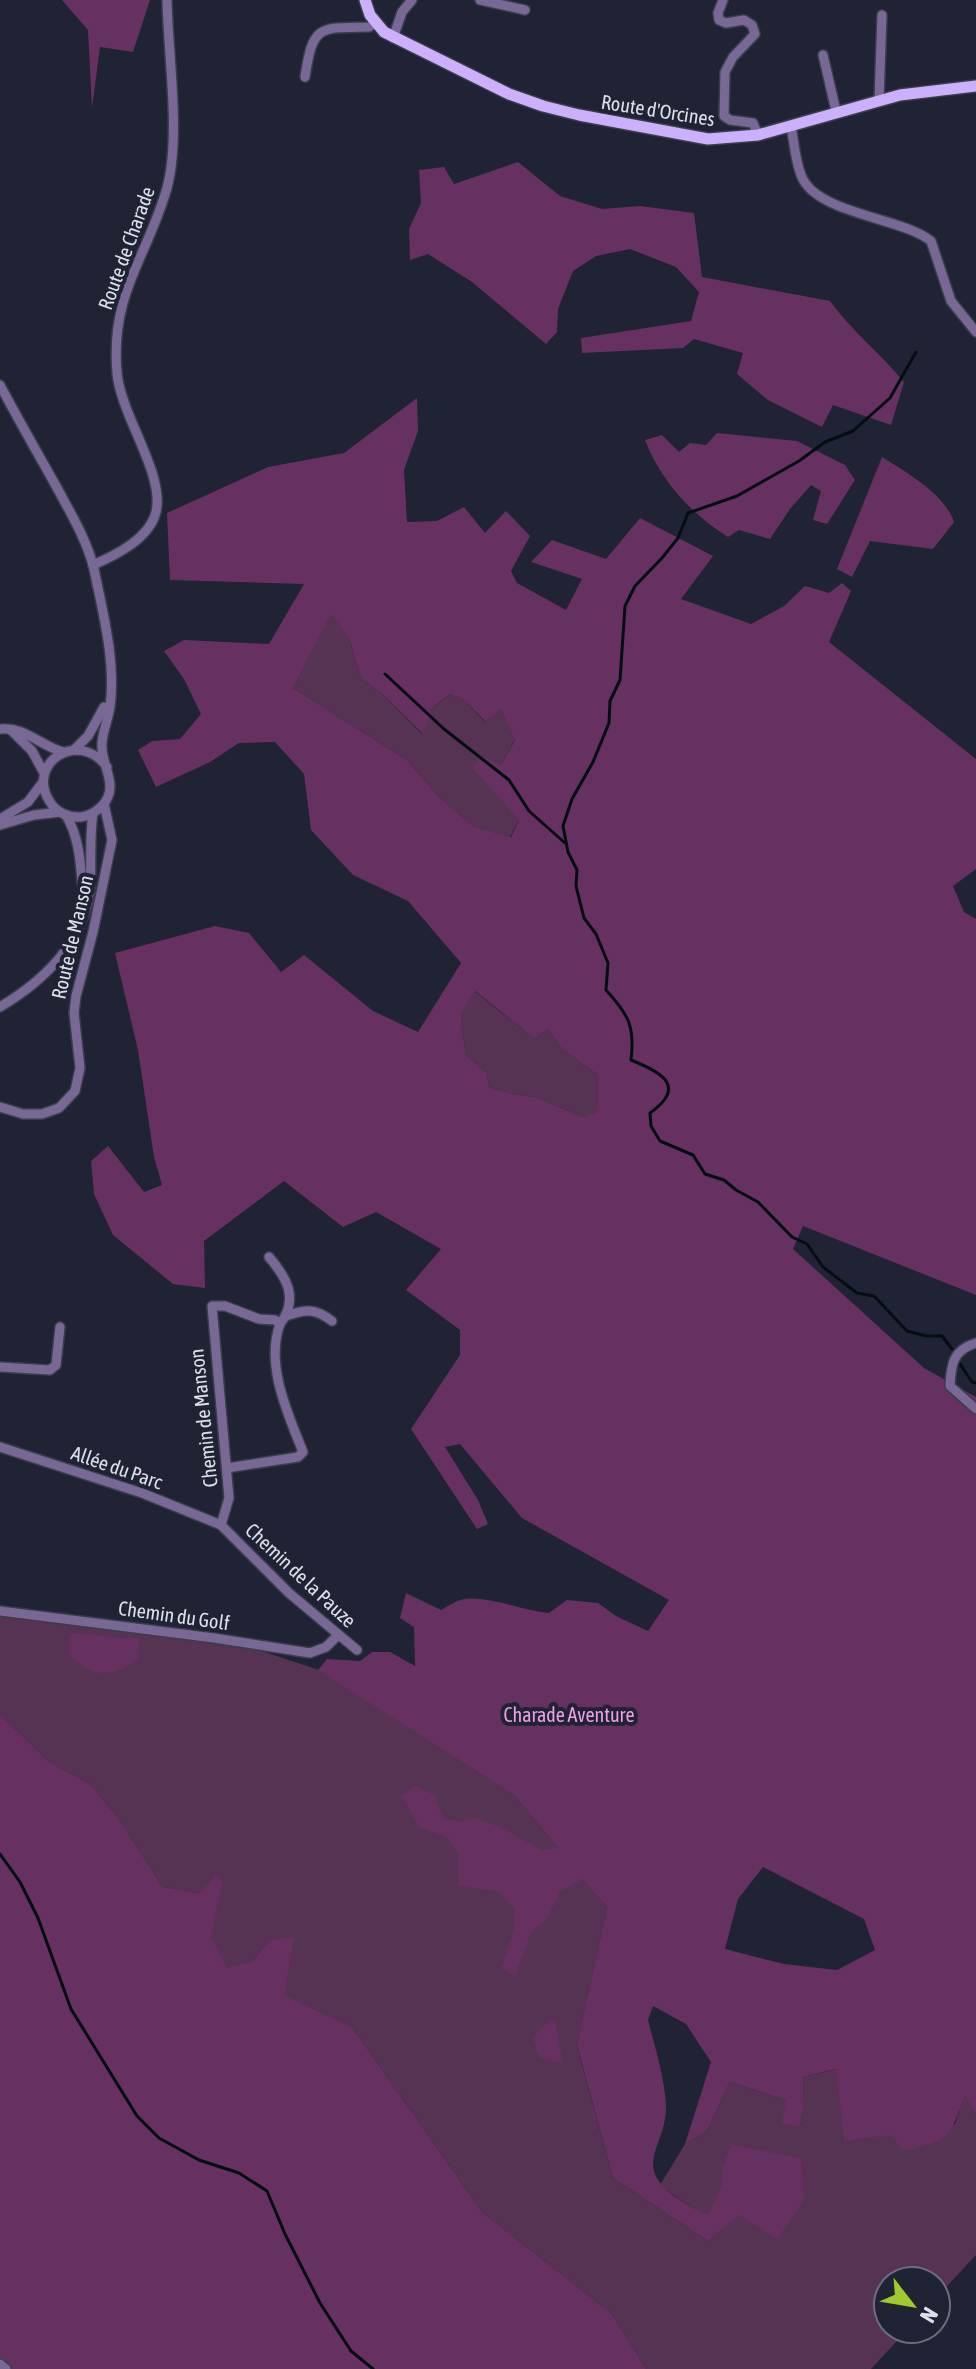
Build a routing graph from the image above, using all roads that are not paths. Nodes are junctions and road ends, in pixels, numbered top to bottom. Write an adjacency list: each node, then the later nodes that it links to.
1 (167, 0): 19 (street, Route de Charade)
2 (365, 0): 8 (main road, Route d'Orcines)
3 (412, 0): 9 (street)
4 (480, 0): 6 (street)
5 (723, 0): 16 (street)
6 (525, 10)
7 (882, 15): 13 (street)
8 (375, 23): 9 (main road, Route d'Orcines); 11 (street)
9 (393, 38): 16 (main road, Route d'Orcines)
10 (823, 55): 14 (street)
11 (305, 77)
12 (976, 86): 13 (main road, Route d'Orcines)
13 (879, 100): 14 (main road, Route d'Orcines)
14 (836, 111): 15 (main road, Route d'Orcines)
15 (791, 126): 16 (main road, Route d'Orcines); 17 (street)
16 (758, 135)
17 (976, 332)
18 (0, 385): 19 (street)
19 (93, 565): 20 (street)
20 (110, 689): 22 (street); 23 (street)
21 (4, 729): 22 (street); 24 (street)
22 (69, 751): 23 (street); 24 (street)
23 (107, 767): 25 (street)
24 (44, 778): 27 (street); 28 (street)
25 (104, 804): 26 (street); 32 (street, Route de Manson)
26 (93, 813): 27 (street); 30 (street)
27 (63, 814): 29 (street); 30 (street)
28 (0, 819)
29 (0, 825)
30 (85, 907): 31 (street)
31 (0, 1007)
32 (0, 1107)
33 (269, 1257): 34 (street)
34 (283, 1320): 35 (street); 41 (street); 41 (street, Chemin de Manson)
35 (332, 1321)
36 (60, 1327): 38 (street)
37 (976, 1343): 39 (street)
38 (0, 1367)
39 (976, 1409)
40 (0, 1447): 42 (street, Allée du Parc)
41 (227, 1468): 42 (street, Chemin de Manson)
42 (221, 1525): 44 (street, Chemin de la Pauze)
43 (0, 1611): 44 (street, Chemin du Golf)
44 (338, 1635): 45 (street, Chemin de la Pauze)
45 (357, 1650)
46 (0, 2364): 47 (street)
47 (6, 2369)

